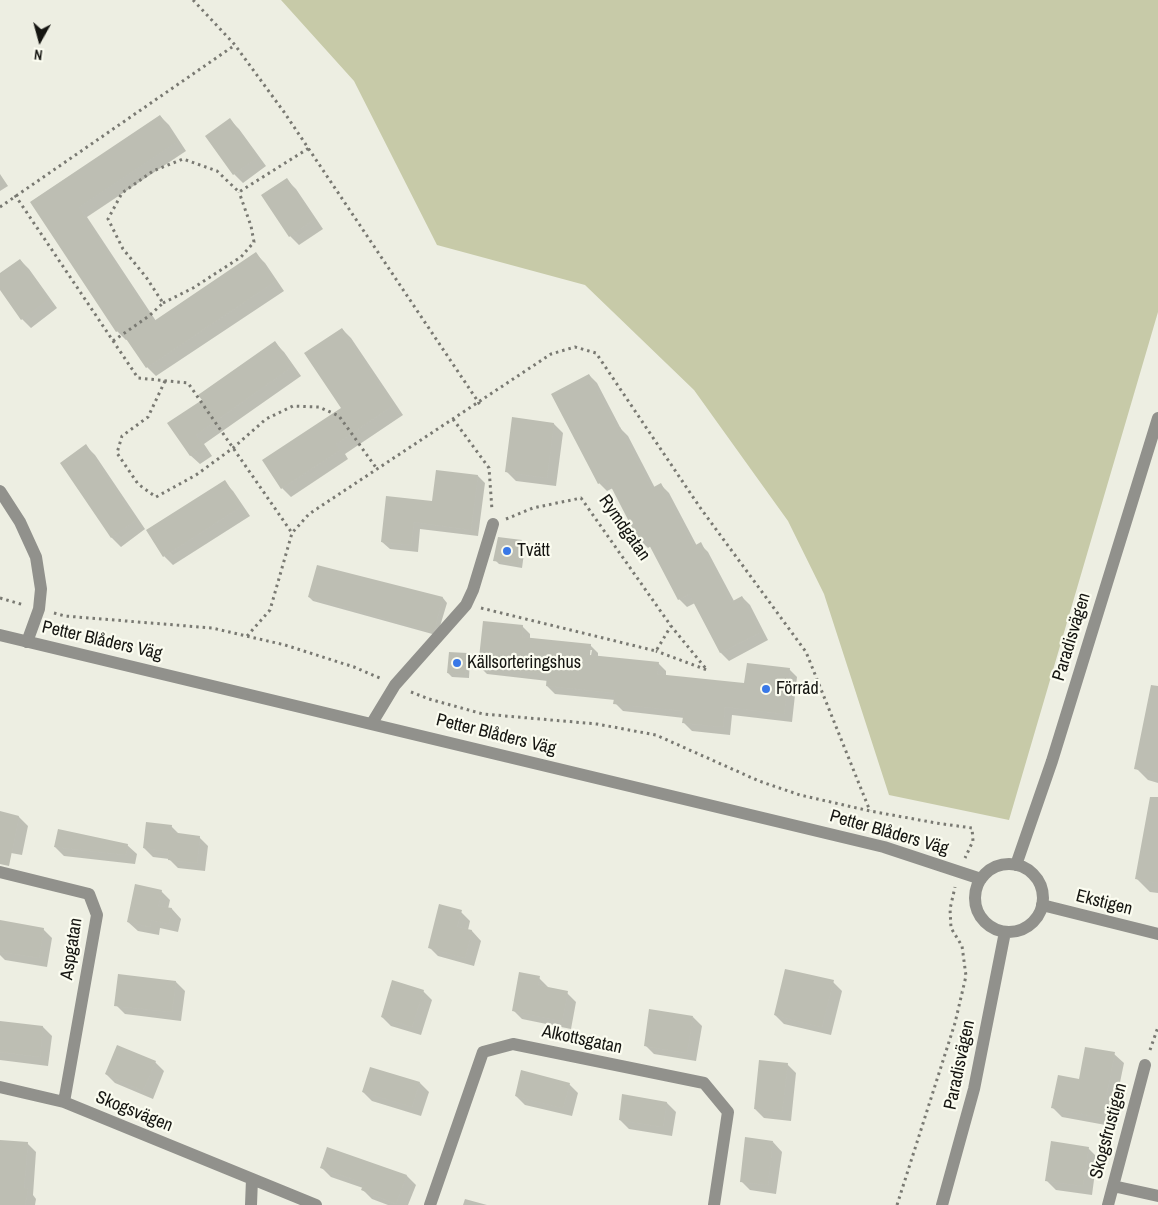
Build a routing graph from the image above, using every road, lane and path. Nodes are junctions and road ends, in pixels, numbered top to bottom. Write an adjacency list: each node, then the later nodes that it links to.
1 (193, 0): 2 (path)
2 (236, 45): 3 (path); 5 (path)
3 (308, 148): 4 (path); 10 (path)
4 (239, 192): 7 (path); 7 (path)
5 (15, 195): 6 (path); 8 (path)
6 (0, 206)
7 (163, 303): 8 (path)
8 (113, 341): 9 (path)
9 (165, 381): 13 (path); 13 (path)
10 (479, 403): 12 (path); 25 (path)
11 (1158, 418): 26 (street, Paradisvägen)
12 (452, 419): 14 (path); 16 (path)
13 (233, 448): 14 (path); 17 (path)
14 (377, 469): 17 (path)
15 (0, 491): 22 (street)
16 (493, 524): 18 (street); 19 (path, Rymdgatan)
17 (292, 533): 21 (path)
18 (466, 605): 23 (path, Rymdgatan); 24 (street)
19 (671, 626): 23 (path); 23 (path, Rymdgatan)
20 (0, 635): 22 (street, Petter Blåders Väg)
21 (247, 636)
22 (27, 642): 24 (street, Petter Blåders Väg)
23 (656, 651)
24 (372, 723): 28 (street, Petter Blåders Väg)
25 (870, 811)
26 (1016, 865): 28 (street); 29 (street)
27 (0, 872): 35 (street, Aspgatan)
28 (981, 878): 30 (street)
29 (1042, 905): 30 (street); 31 (street, Ekstigen)
30 (1005, 932): 43 (street, Paradisvägen)
31 (1158, 934)
32 (1158, 1027): 33 (path)
33 (1145, 1065): 37 (street, Skogsfrustigen)
34 (0, 1087): 35 (street, Skogsvägen)
35 (64, 1102): 36 (street, Skogsvägen)
36 (252, 1179): 39 (street); 40 (street, Skogsvägen)
37 (1113, 1186): 38 (street); 44 (street, Skogsfrustigen)
38 (1158, 1196)
39 (251, 1205)
40 (316, 1205)
41 (430, 1205): 42 (street, Alkottsgatan)
42 (714, 1205)
43 (942, 1205)
44 (1108, 1205)

